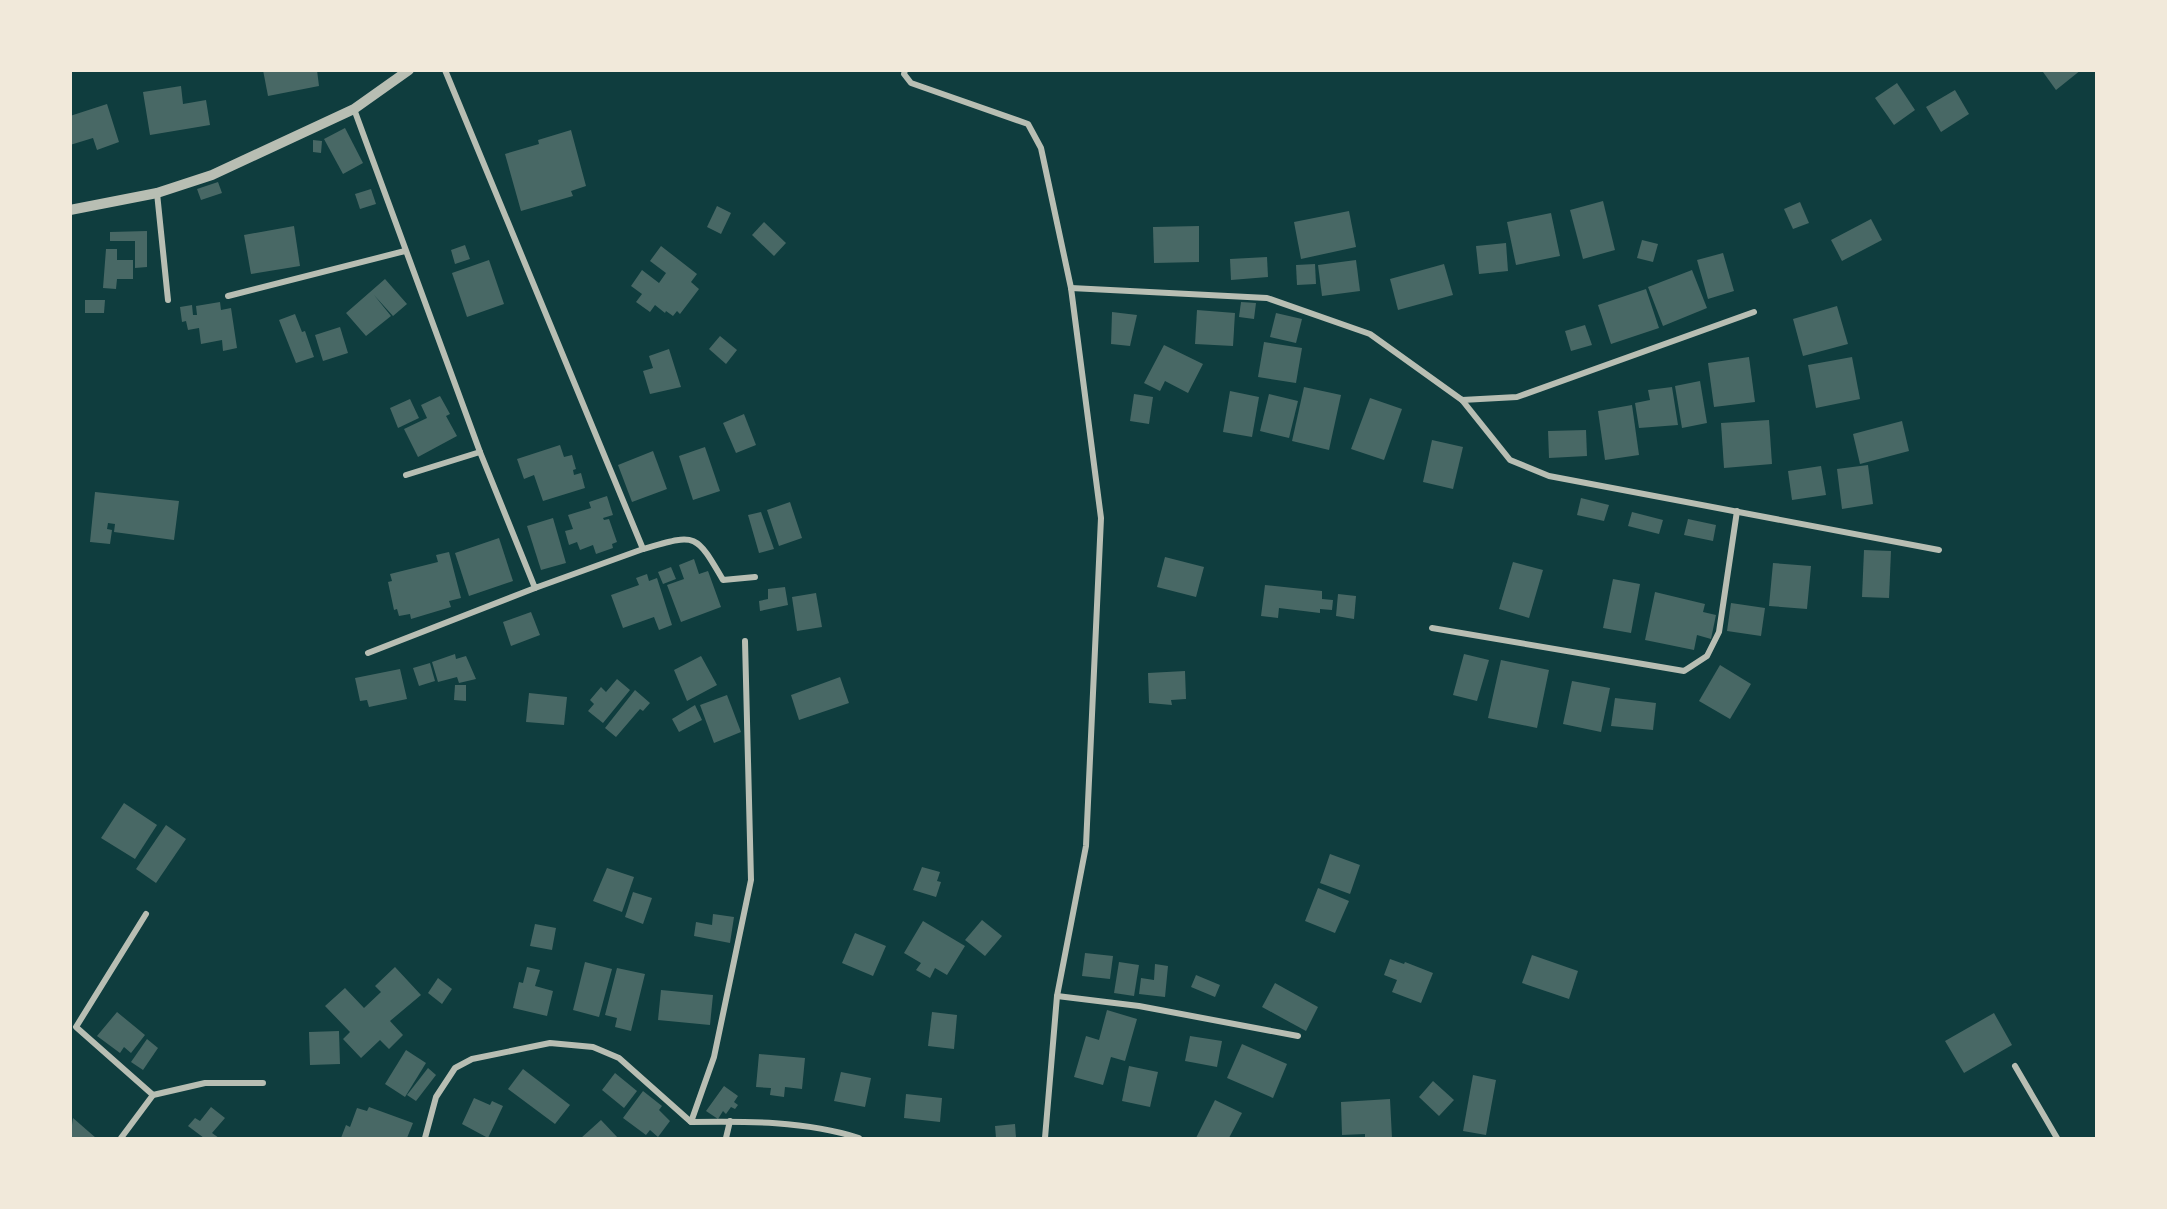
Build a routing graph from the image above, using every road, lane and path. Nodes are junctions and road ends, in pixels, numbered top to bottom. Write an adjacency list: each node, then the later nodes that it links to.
1 (409, 70): 4 (street)
2 (445, 70): 16 (street)
3 (905, 70): 8 (street)
4 (354, 109): 5 (street); 7 (street)
5 (157, 193): 6 (street); 10 (street)
6 (70, 210)
7 (405, 251): 9 (street); 13 (street)
8 (1071, 288): 12 (street); 24 (street)
9 (228, 296)
10 (168, 300)
11 (1754, 312): 12 (street)
12 (1462, 400): 15 (street)
13 (480, 452): 14 (street); 19 (street)
14 (406, 475)
15 (1737, 511): 17 (street); 20 (street)
16 (643, 549): 18 (street); 19 (street)
17 (1939, 550)
18 (755, 577)
19 (535, 588): 22 (street)
20 (1432, 628)
21 (745, 641): 29 (street)
22 (368, 653)
23 (146, 914): 28 (street)
24 (1057, 996): 25 (street); 35 (street)
25 (1298, 1036)
26 (2015, 1066): 36 (street)
27 (263, 1083): 28 (street)
28 (153, 1095): 31 (street)
29 (691, 1122): 30 (street); 32 (street)
30 (730, 1122): 33 (street); 34 (street)
31 (121, 1138)
32 (425, 1138)
33 (726, 1138)
34 (859, 1138)
35 (1045, 1138)
36 (2057, 1138)

